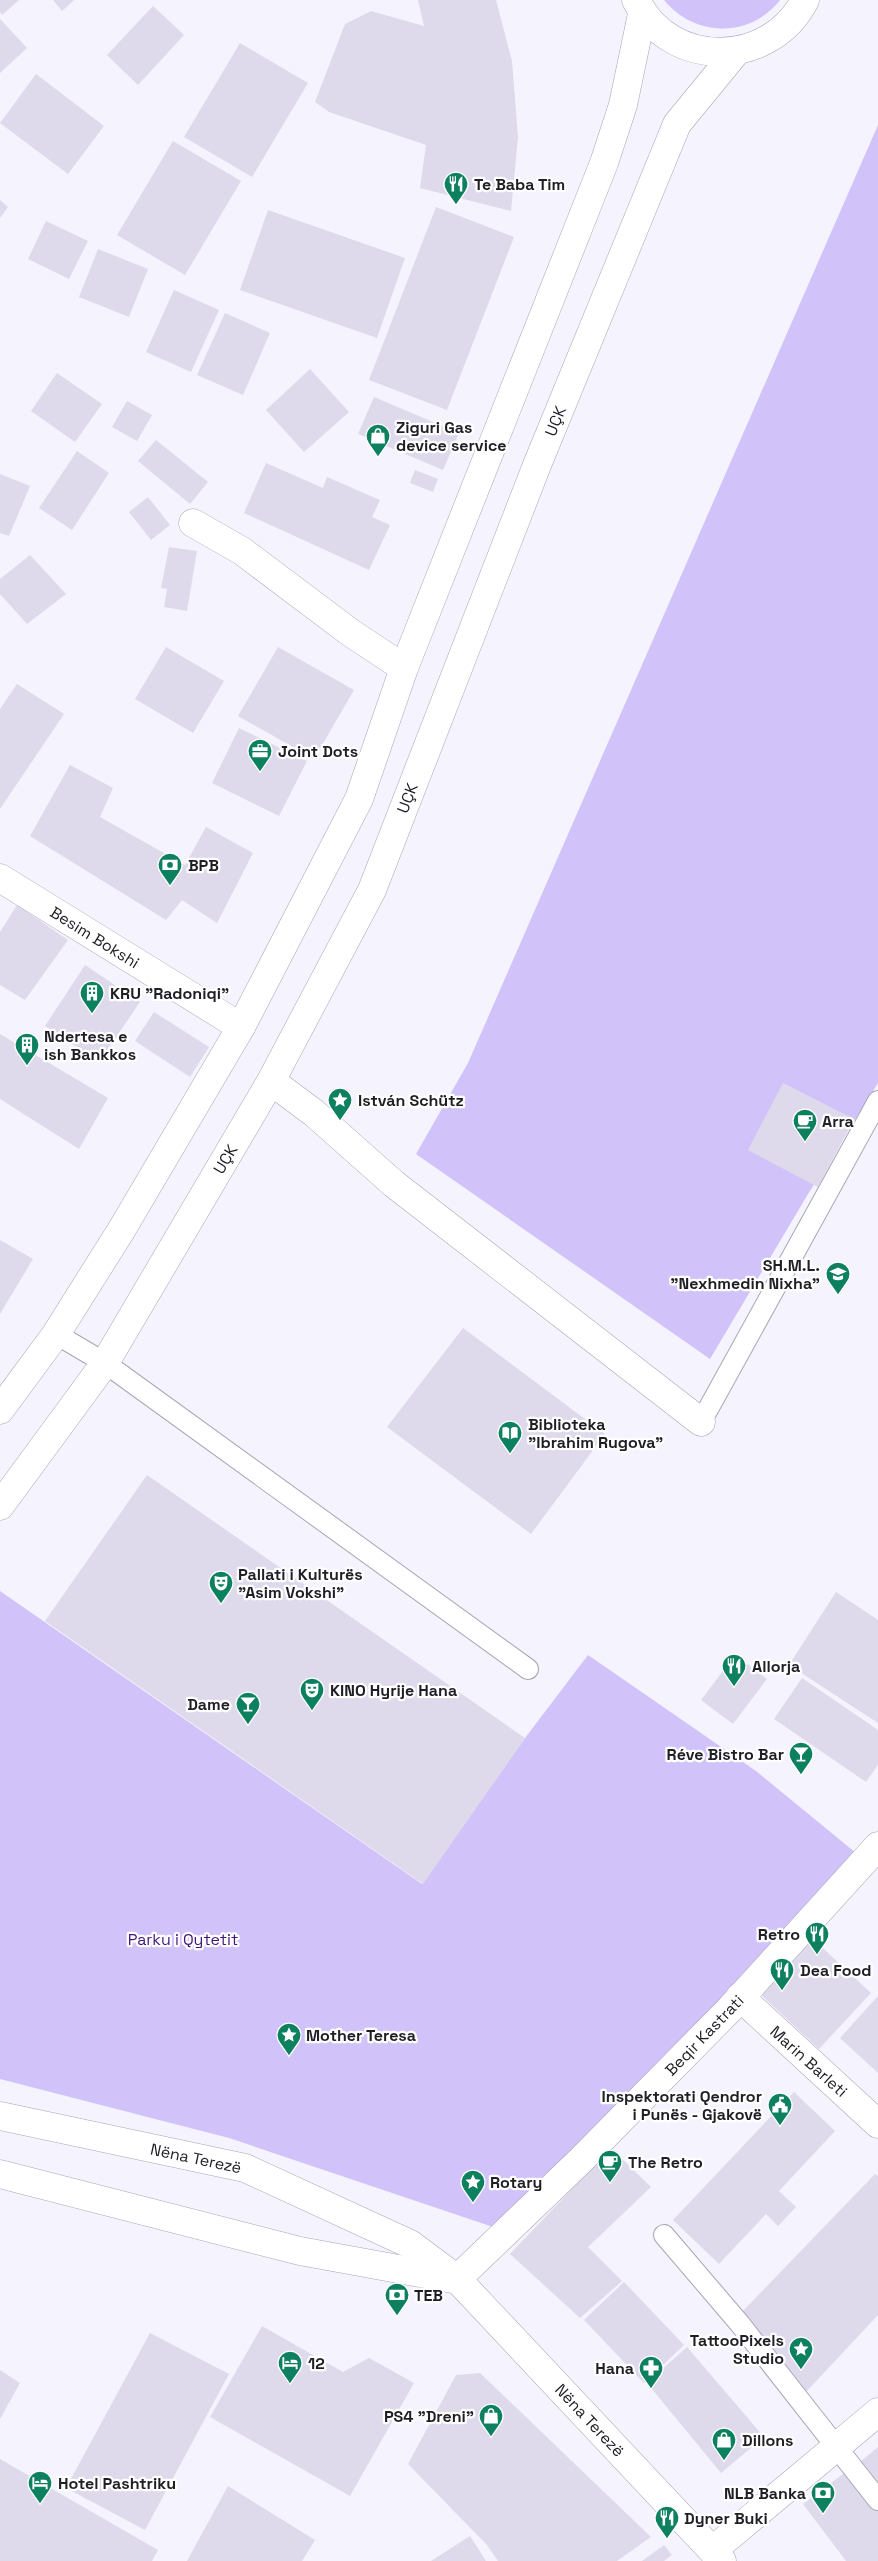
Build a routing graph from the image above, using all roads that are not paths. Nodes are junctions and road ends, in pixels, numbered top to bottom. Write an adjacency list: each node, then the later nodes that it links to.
1 (804, 0): 3 (street)
2 (639, 7): 3 (street); 5 (street)
3 (736, 52): 8 (street, UÇK)
4 (193, 523): 5 (street)
5 (404, 668): 7 (street)
6 (0, 878): 7 (street, Besim Bokshi)
7 (241, 1027): 10 (street)
8 (271, 1081): 11 (street, UÇK); 13 (street)
9 (878, 1101): 13 (lane)
10 (56, 1334): 11 (lane); 12 (street)
11 (104, 1363): 14 (street, UÇK); 15 (lane)
12 (0, 1410)
13 (702, 1422)
14 (0, 1506)
15 (528, 1669)
16 (878, 1846): 17 (street, Beqir Kastrati)
17 (740, 1998): 19 (street, Marin Barleti); 22 (street, Beqir Kastrati)
18 (0, 2116): 22 (street, Nëna Terezë)
19 (878, 2124)
20 (0, 2174): 22 (street)
21 (664, 2234): 24 (lane)
22 (457, 2279): 26 (street, Nëna Terezë)
23 (878, 2412): 24 (street)
24 (837, 2446): 25 (lane); 26 (street)
25 (878, 2500)
26 (717, 2556)

